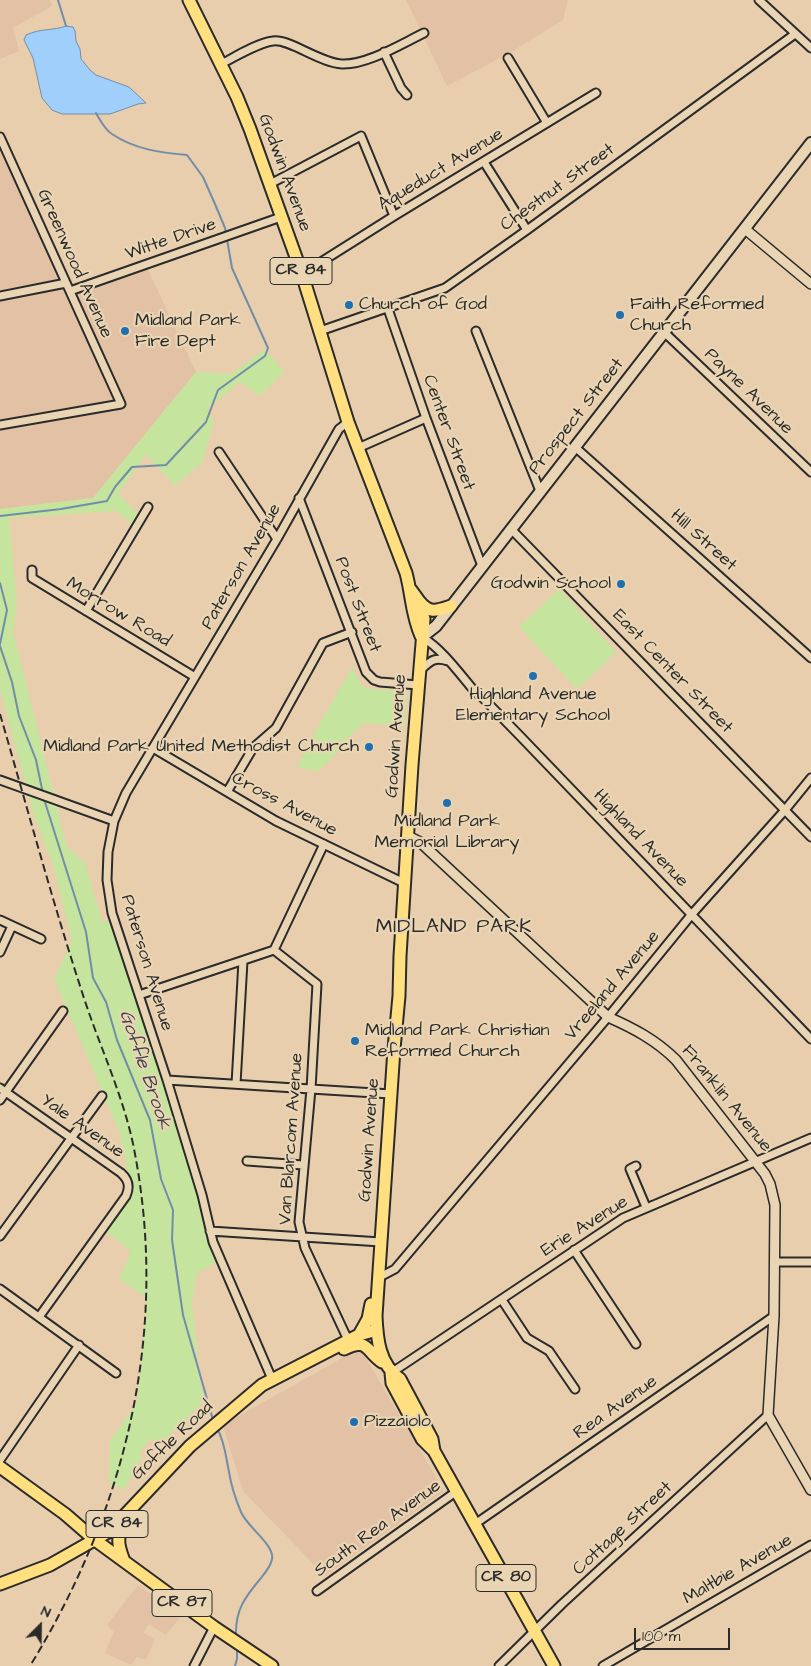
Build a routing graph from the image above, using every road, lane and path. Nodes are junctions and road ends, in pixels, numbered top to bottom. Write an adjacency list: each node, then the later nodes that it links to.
1 (189, 0): 8 (main road, Godwin Avenue / CR 84)
2 (758, 0): 4 (street)
3 (424, 33): 6 (street)
4 (795, 34): 5 (street); 19 (street, Chestnut Street)
5 (811, 48)
6 (384, 52): 8 (street); 10 (street)
7 (508, 58): 11 (street)
8 (220, 64): 15 (main road, Godwin Avenue / CR 84)
9 (596, 94): 11 (street, Aqueduct Avenue)
10 (407, 95)
11 (547, 123): 14 (street, Aqueduct Avenue)
12 (0, 137): 21 (street, Greenwood Avenue)
13 (811, 143): 18 (main road, Prospect Street)
14 (484, 162): 16 (street, Aqueduct Avenue); 19 (street)
15 (270, 184): 16 (street); 17 (main road, Godwin Avenue / CR 84)
16 (394, 216): 20 (street, Aqueduct Avenue)
17 (281, 218): 20 (main road, Godwin Avenue / CR 84); 23 (street, Witte Drive)
18 (745, 229): 22 (street); 28 (main road, Prospect Street)
19 (527, 230): 25 (street, Chestnut Street)
20 (302, 274): 26 (main road, Godwin Avenue / CR 84)
21 (66, 283): 23 (street, Greenwood Avenue); 24 (street)
22 (811, 284)
23 (70, 291): 31 (street, Greenwood Avenue)
24 (0, 296)
25 (388, 309): 26 (street, Chestnut Street); 29 (street, Center Street)
26 (320, 332): 30 (main road, Godwin Avenue / CR 84)
27 (476, 332): 36 (street)
28 (664, 332): 32 (main road, Prospect Street); 35 (street, Payne Avenue)
29 (426, 418): 33 (street); 41 (street, Center Street)
30 (348, 422): 33 (main road, Godwin Avenue / CR 84); 37 (street, Paterson Avenue)
31 (0, 425)
32 (575, 447): 36 (main road, Prospect Street); 49 (street, Hill Street)
33 (358, 448): 43 (main road, Godwin Avenue / CR 84)
34 (219, 452): 40 (street)
35 (811, 472)
36 (540, 491): 39 (main road, Prospect Street)
37 (299, 498): 40 (street, Paterson Avenue); 47 (street, Post Street)
38 (148, 507): 46 (street)
39 (511, 528): 41 (main road, Prospect Street); 58 (street, East Center Street)
40 (277, 539): 52 (street, Paterson Avenue)
41 (482, 566): 45 (main road, Prospect Street)
42 (32, 570): 46 (street, Morrow Road)
43 (411, 590): 44 (main road, Godwin Avenue / CR 84); 48 (main road, Godwin Avenue / CR 84)
44 (419, 601): 45 (main road); 48 (main road, Godwin Avenue / CR 84)
45 (451, 606): 48 (main road, Prospect Street)
46 (86, 611): 52 (street, Morrow Road)
47 (352, 632): 53 (street, Post Street); 57 (street)
48 (422, 637): 50 (street, Highland Avenue); 51 (main road, Godwin Avenue / CR 84)
49 (811, 657)
50 (448, 661): 51 (street); 64 (street, Highland Avenue)
51 (419, 671): 53 (main road, Godwin Avenue / CR 84)
52 (195, 677): 54 (street, Paterson Avenue)
53 (418, 685): 60 (main road, Godwin Avenue / CR 84)
54 (152, 748): 57 (street, Cross Avenue); 59 (street, Paterson Avenue)
55 (0, 778): 59 (street)
56 (811, 778): 58 (street, Vreeland Avenue)
57 (226, 792): 62 (street, Cross Avenue)
58 (785, 810): 61 (street, East Center Street); 64 (street, Vreeland Avenue)
59 (114, 821): 71 (street, Paterson Avenue)
60 (408, 836): 63 (main road, Godwin Avenue / CR 84); 73 (street, Franklin Avenue)
61 (811, 837)
62 (324, 844): 63 (street, Cross Avenue); 68 (street)
63 (404, 884): 79 (main road, Godwin Avenue / CR 84)
64 (692, 914): 73 (street, Vreeland Avenue); 74 (street, Highland Avenue)
65 (0, 920): 66 (street)
66 (12, 926): 67 (street); 69 (street)
67 (42, 939)
68 (274, 950): 70 (street); 77 (street, Van Blarcom Avenue)
69 (0, 952)
70 (243, 961): 71 (street); 76 (street)
71 (140, 995): 75 (street, Paterson Avenue)
72 (63, 1011): 78 (street)
73 (608, 1016): 85 (street, Franklin Avenue); 96 (street, Vreeland Avenue)
74 (811, 1039)
75 (167, 1080): 76 (street); 89 (street, Paterson Avenue)
76 (236, 1084): 77 (street)
77 (311, 1089): 79 (street); 86 (street, Van Blarcom Avenue)
78 (3, 1090): 81 (street); 82 (street, Yale Avenue)
79 (391, 1094): 92 (main road, Godwin Avenue / CR 84)
80 (102, 1096): 82 (street)
81 (0, 1100)
82 (71, 1138): 90 (street); 100 (street, Yale Avenue)
83 (811, 1138): 85 (street, Erie Avenue)
84 (247, 1161): 86 (street)
85 (756, 1162): 88 (street, Erie Avenue); 94 (street, Franklin Avenue)
86 (303, 1165): 91 (street, Van Blarcom Avenue)
87 (636, 1166): 88 (street)
88 (646, 1207): 93 (street, Erie Avenue)
89 (210, 1231): 91 (street); 109 (street, Paterson Avenue)
90 (0, 1236)
91 (302, 1237): 92 (street); 103 (street, Van Blarcom Avenue)
92 (381, 1242): 96 (main road, Godwin Avenue / CR 84)
93 (574, 1250): 98 (street, Erie Avenue); 104 (street)
94 (775, 1262): 95 (street); 99 (street, Franklin Avenue)
95 (811, 1262)
96 (378, 1283): 101 (main road, Godwin Avenue / CR 84); 102 (main road)
97 (0, 1289): 100 (street)
98 (502, 1300): 107 (street, Erie Avenue); 110 (street)
99 (774, 1316): 111 (street, Franklin Avenue); 117 (street, Rea Avenue)
100 (39, 1317): 105 (street)
101 (376, 1330): 102 (main road, Goffle Road / CR 84); 107 (main road, Godwin Avenue / CR 80)
102 (359, 1335): 103 (main road, Goffle Road / CR 84)
103 (348, 1340): 106 (main road, Goffle Road / CR 84)
104 (636, 1344)
105 (78, 1347): 108 (street); 112 (street)
106 (331, 1348): 107 (main road); 109 (main road, Goffle Road / CR 84)
107 (389, 1369): 115 (main road, Godwin Avenue / CR 80)
108 (116, 1373)
109 (272, 1379): 116 (main road, Goffle Road / CR 84)
110 (575, 1389)
111 (768, 1414): 114 (street); 124 (street, Cottage Street)
112 (0, 1460)
113 (0, 1467): 118 (main road, CR 87)
114 (811, 1490)
115 (457, 1491): 117 (main road, Godwin Avenue / CR 80); 122 (street, South Rea Avenue)
116 (126, 1514): 118 (main road, Goffle Road / CR 84); 120 (main road)
117 (475, 1524): 124 (main road, Godwin Avenue / CR 80)
118 (95, 1540): 120 (main road, CR 87); 121 (main road, Goffle Road / CR 84)
119 (811, 1545): 129 (street, Maltbie Avenue)
120 (124, 1561): 123 (main road, CR 87)
121 (0, 1584)
122 (317, 1591)
123 (214, 1627): 125 (street); 126 (main road, CR 87)
124 (535, 1632): 127 (street, Cottage Street); 128 (main road, Godwin Avenue / CR 80)
125 (194, 1666)
126 (272, 1666)
127 (499, 1666)
128 (554, 1666)
129 (603, 1666)

